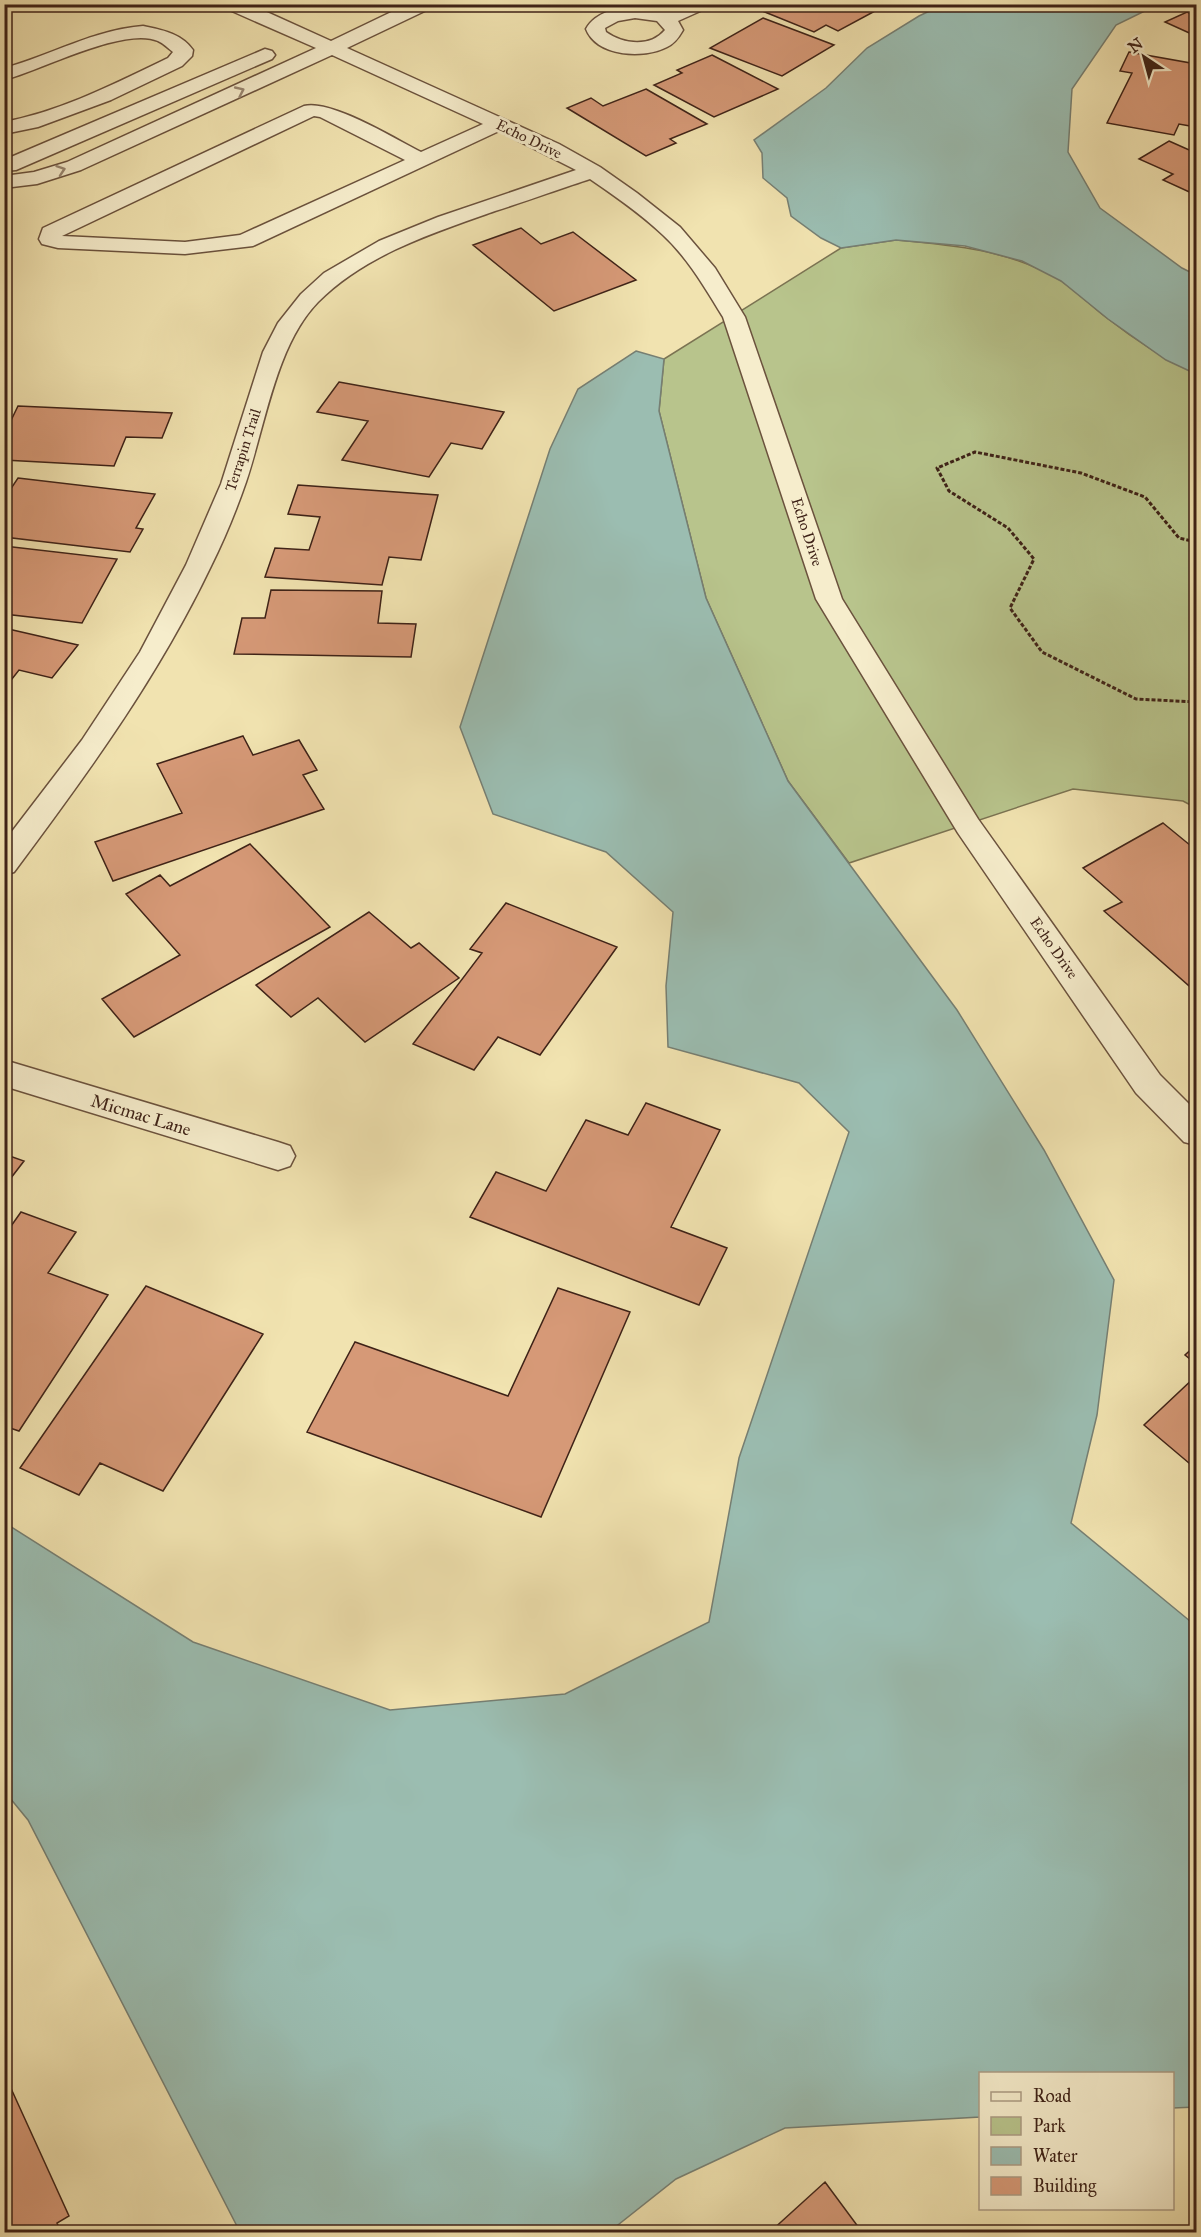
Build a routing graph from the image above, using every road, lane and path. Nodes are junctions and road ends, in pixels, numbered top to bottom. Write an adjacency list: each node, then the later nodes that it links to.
1 (232, 4): 5 (street, Echo Drive)
2 (423, 4): 5 (street)
3 (700, 4): 4 (street)
4 (667, 19)
5 (324, 37): 8 (street); 9 (street, Echo Drive); 10 (street, one-way to 5)
6 (4, 74): 7 (street)
7 (104, 96): 8 (street); 11 (street)
8 (137, 111): 10 (street); 14 (street)
9 (500, 124): 13 (street); 15 (street, Echo Drive)
10 (164, 126): 12 (street); 16 (street, one-way to 10)
11 (4, 128)
12 (183, 135)
13 (419, 159): 13 (street)
14 (4, 166)
15 (593, 171): 19 (street, Terrapin Trail); 21 (street, Echo Drive)
16 (4, 182)
17 (1197, 542): 18 (path)
18 (1197, 702)
19 (4, 864)
20 (4, 1073): 22 (street, Micmac Lane)
21 (1197, 1132)
22 (278, 1156)

